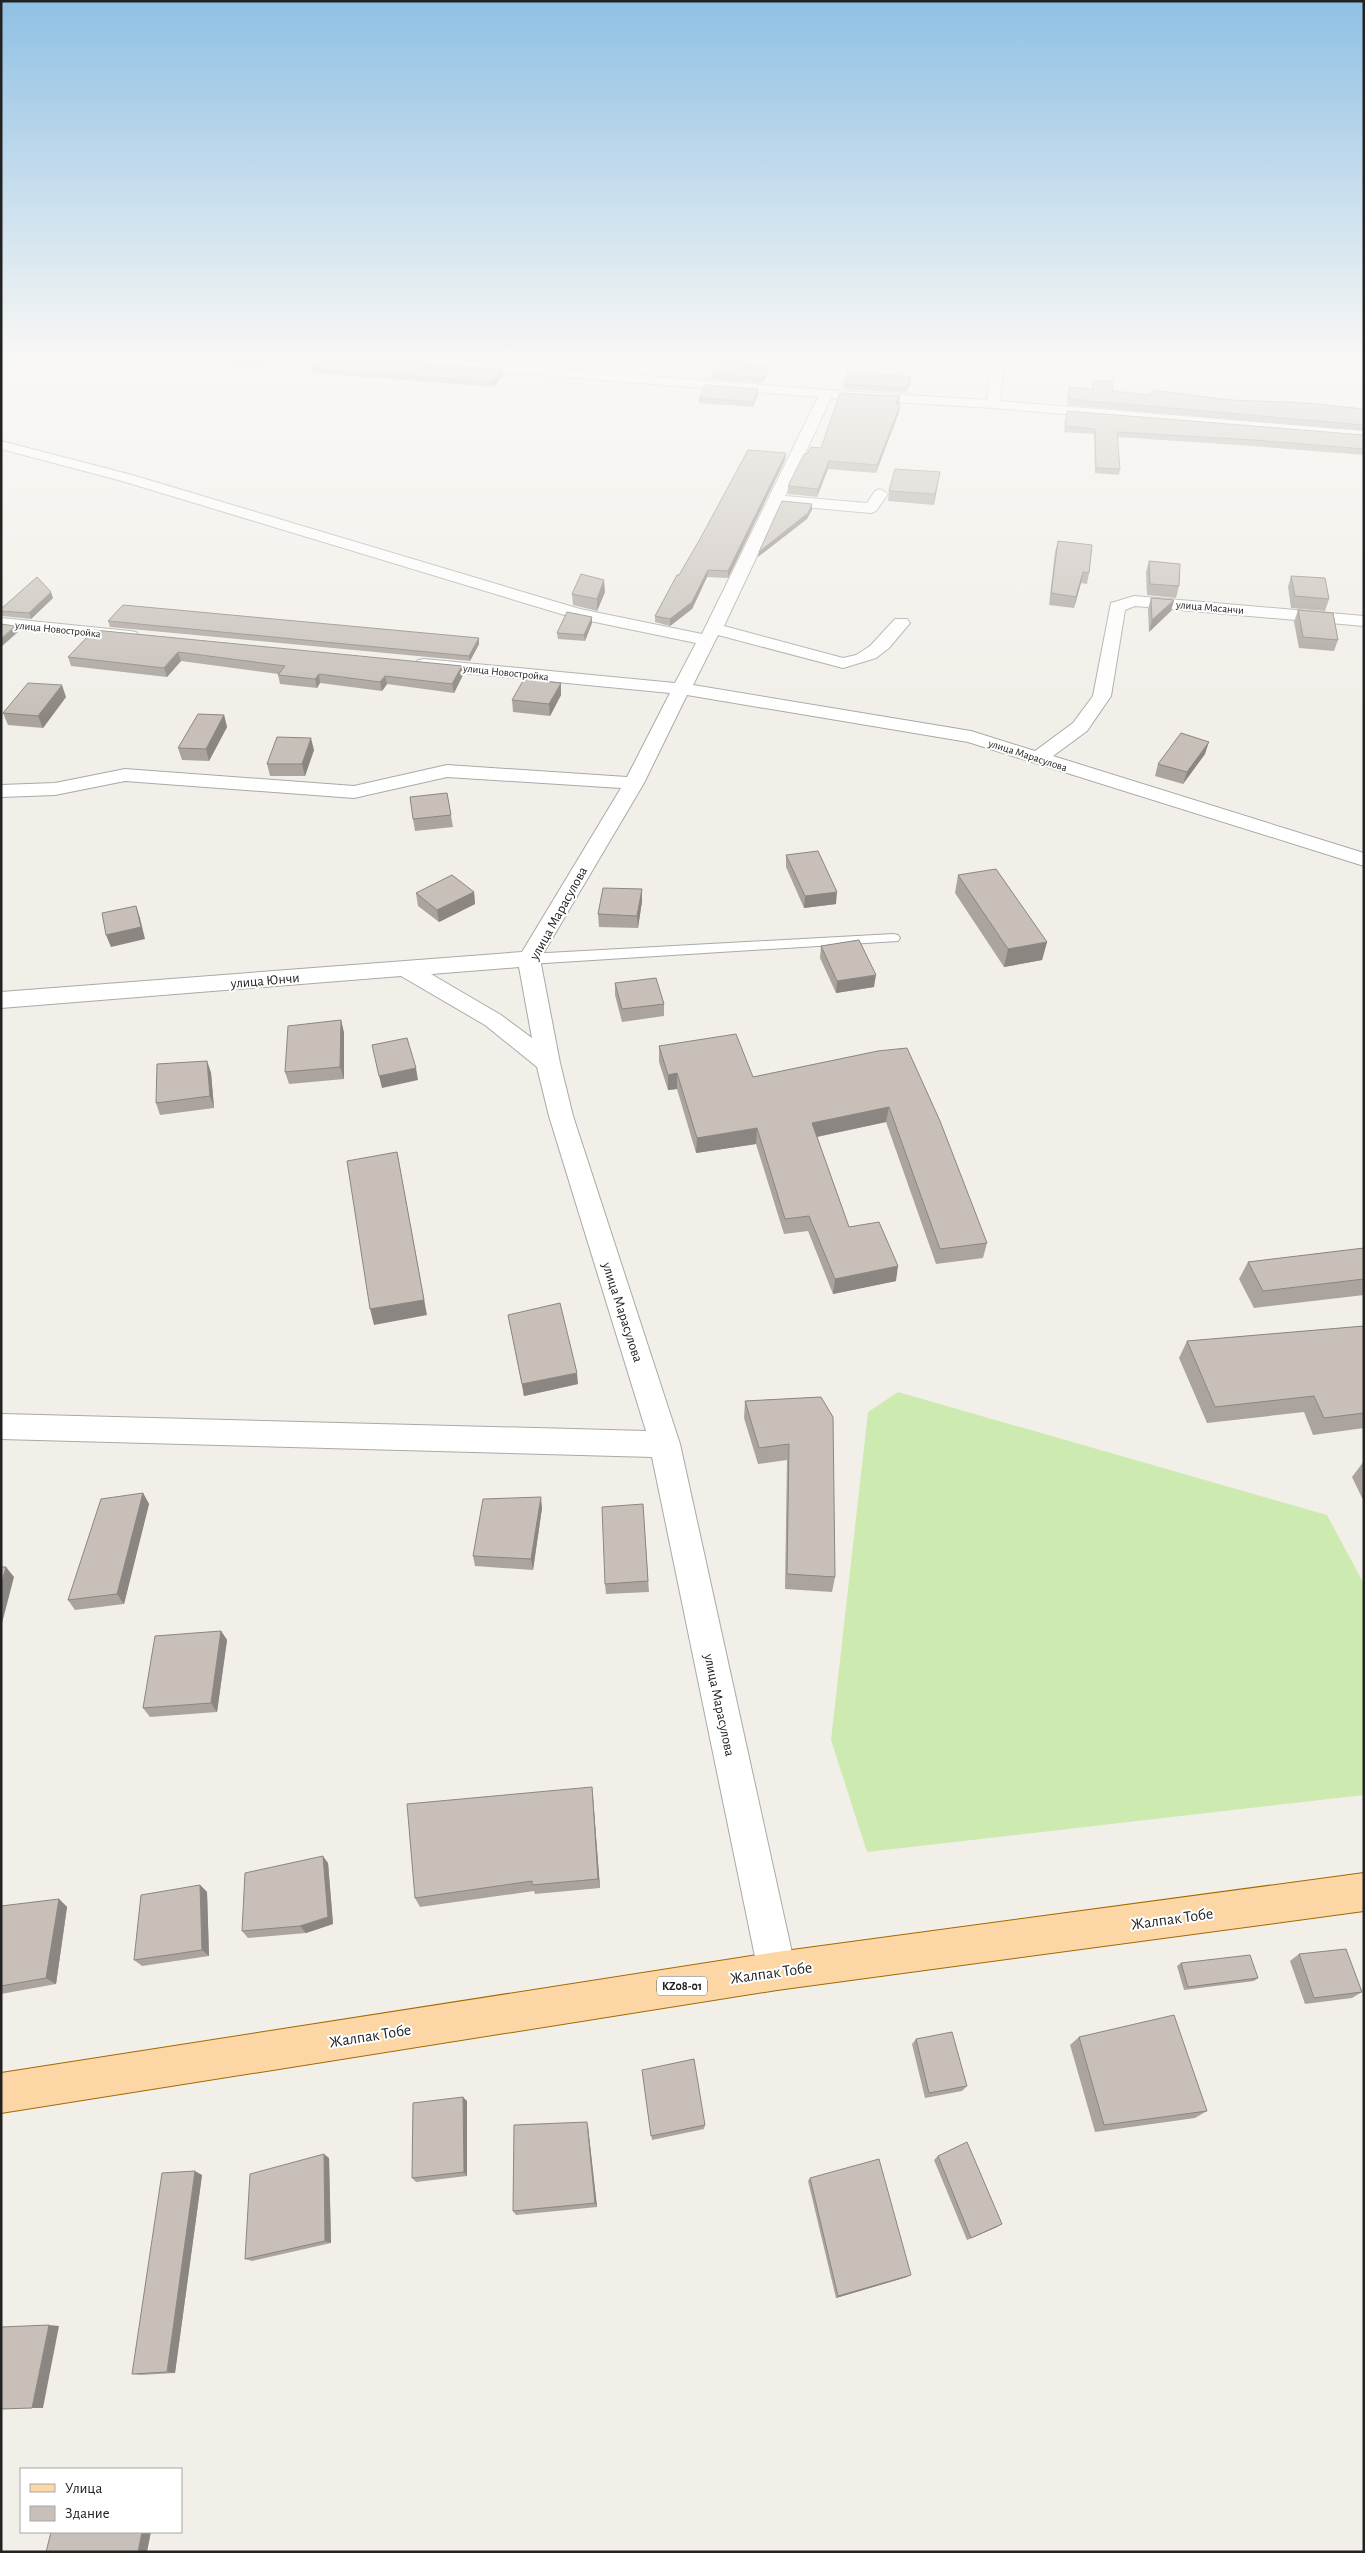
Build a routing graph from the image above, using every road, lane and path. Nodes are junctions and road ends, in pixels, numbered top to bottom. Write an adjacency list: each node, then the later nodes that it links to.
1 (129, 479): 8 (street)
2 (785, 479): 4 (street, улица Марасулова)
3 (880, 494): 4 (street)
4 (775, 500): 8 (street, улица Марасулова)
5 (1364, 621): 12 (street, улица Масанчи)
6 (1, 623): 9 (street, улица Новостройка)
7 (901, 623): 8 (street)
8 (710, 634): 11 (street, улица Марасулова)
9 (149, 637)
10 (406, 662): 11 (street, улица Новостройка)
11 (682, 689): 12 (street, улица Марасулова); 13 (street, улица Марасулова)
12 (1038, 758): 15 (street, улица Марасулова)
13 (634, 783): 14 (street); 17 (street, улица Марасулова)
14 (1, 791)
15 (1364, 860)
16 (893, 938): 17 (lane)
17 (528, 960): 18 (street, улица Юнчи); 20 (street, улица Марасулова)
18 (404, 968): 19 (street, улица Юнчи); 20 (street)
19 (1, 1000)
20 (548, 1063): 22 (street, улица Марасулова)
21 (2, 1427): 22 (street)
22 (665, 1444): 24 (street, улица Марасулова)
23 (1364, 1892): 24 (main road, Жалпак Тобе / KZ08-01)
24 (777, 1971): 25 (main road, Жалпак Тобе / KZ08-01)
25 (1, 2093)

